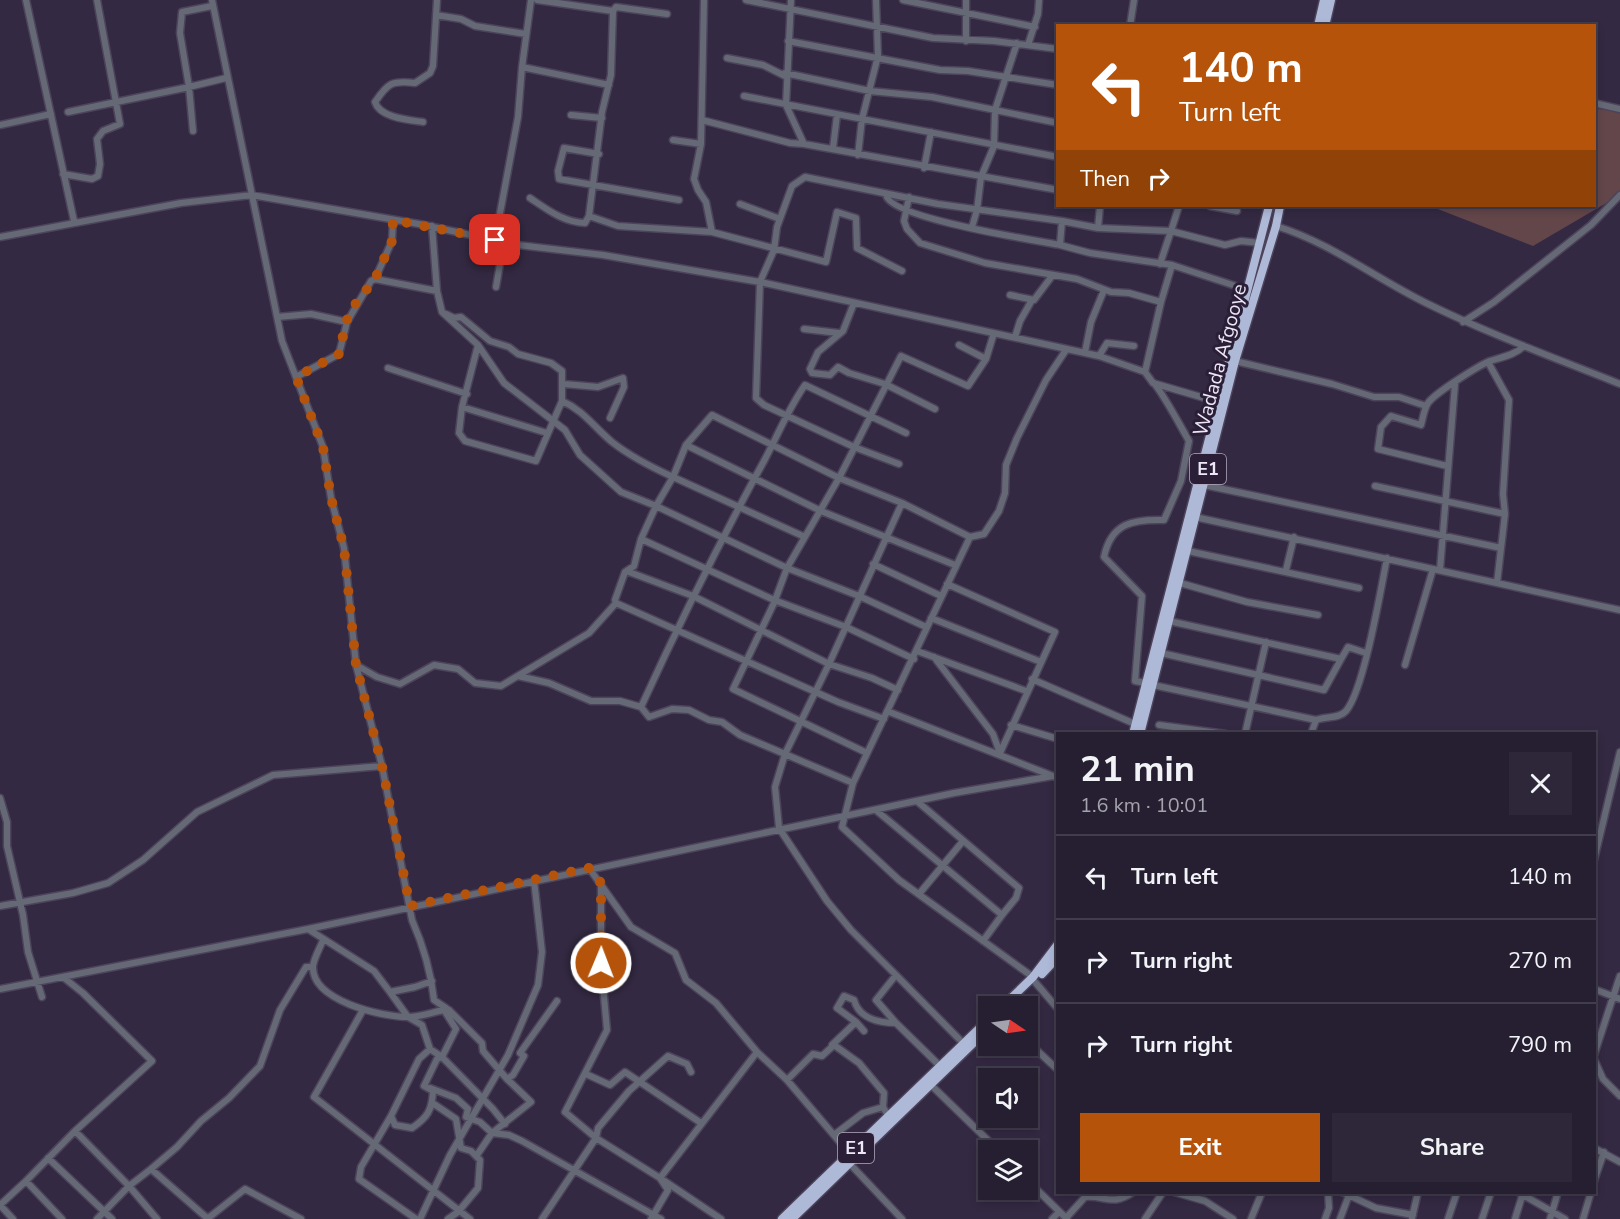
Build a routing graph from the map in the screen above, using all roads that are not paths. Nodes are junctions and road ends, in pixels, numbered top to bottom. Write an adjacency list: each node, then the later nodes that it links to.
1 (26, 0): 50 (street)
2 (97, 0): 44 (street)
3 (437, 0): 21 (street)
4 (531, 0): 27 (street)
5 (537, 0): 18 (street)
6 (704, 0): 55 (street)
7 (746, 0): 17 (street)
8 (791, 0): 17 (street)
9 (876, 0): 25 (street)
10 (903, 0): 19 (street)
11 (966, 0): 19 (street)
12 (1039, 0): 26 (street)
13 (1134, 0): 22 (street)
14 (1324, 0): 23 (highway)
15 (1332, 0): 24 (highway)
16 (212, 3): 38 (street); 41 (street)
17 (790, 8): 25 (street); 28 (street)
18 (613, 11): 20 (street); 39 (street)
19 (967, 13): 26 (street); 29 (street)
20 (667, 14)
21 (436, 15): 27 (street); 56 (street)
22 (1130, 24)
23 (1318, 24)
24 (1326, 24)
25 (875, 26): 29 (street); 33 (street)
26 (1035, 27): 31 (street)
27 (526, 34): 35 (street)
28 (788, 41): 33 (street); 36 (street)
29 (966, 41): 30 (street)
30 (1017, 43): 31 (street); 37 (street)
31 (1028, 45): 32 (street)
32 (1056, 49)
33 (878, 56): 37 (street); 42 (street)
34 (727, 58): 36 (street)
35 (522, 67): 39 (street); 103 (street)
36 (785, 74): 42 (street); 46 (street)
37 (1005, 76): 40 (street); 48 (street)
38 (226, 78): 41 (street); 74 (street)
39 (609, 85): 53 (street)
40 (1056, 85)
41 (189, 87): 44 (street); 59 (street)
42 (870, 91): 48 (street); 54 (street)
43 (744, 96): 46 (street)
44 (117, 102): 49 (street); 70 (street)
45 (1596, 103): 47 (street)
46 (786, 105): 52 (street); 63 (street)
47 (1620, 109)
48 (995, 110): 57 (street); 64 (street)
49 (68, 112)
50 (51, 114): 58 (street); 70 (street)
51 (571, 115): 53 (street)
52 (837, 115): 54 (street); 65 (street)
53 (602, 118): 66 (street)
54 (862, 119): 60 (street); 67 (street)
55 (702, 120): 62 (street); 63 (street)
56 (423, 122)
57 (1056, 123)
58 (0, 124)
59 (193, 131)
60 (931, 132): 64 (street); 69 (street)
61 (673, 140): 62 (street)
62 (701, 144): 101 (street)
63 (804, 144): 65 (street)
64 (994, 146): 68 (street); 71 (street)
65 (833, 148): 67 (street)
66 (599, 154): 72 (street); 72 (street)
67 (858, 155): 69 (street)
68 (1056, 157)
69 (924, 168): 71 (street)
70 (63, 174): 93 (street)
71 (981, 177): 73 (street); 87 (street)
72 (593, 187): 79 (street); 89 (street)
73 (1056, 190)
74 (252, 195): 92 (street); 93 (street); 123 (street)
75 (886, 195): 78 (street); 86 (street); 91 (street)
76 (1620, 195): 125 (street)
77 (530, 198): 89 (street)
78 (909, 198): 86 (street); 87 (street)
79 (680, 200)
80 (740, 204): 91 (street)
81 (1100, 207): 98 (street)
82 (1179, 207): 100 (street)
83 (1215, 207): 88 (street)
84 (1269, 207): 90 (highway, Wadada Afgooye / E1)
85 (1280, 207): 96 (highway, Wadada Afgooye / E1)
86 (906, 210): 97 (street); 111 (street)
87 (977, 210): 94 (street); 97 (street)
88 (1237, 211)
89 (589, 216): 101 (street)
90 (1265, 218): 96 (highway); 99 (highway, Wadada Afgooye / E1)
91 (780, 219): 107 (street)
92 (393, 220): 95 (street); 112 (street)
93 (74, 221): 102 (street)
94 (1062, 221): 98 (street); 106 (street)
95 (432, 226): 103 (street); 117 (street)
96 (1276, 226): 99 (highway); 125 (street); 138 (highway, Wadada Afgooye / E1)
97 (972, 227): 106 (street)
98 (1098, 228): 100 (street)
99 (1262, 228): 105 (highway, Wadada Afgooye / E1)
100 (1171, 231): 105 (street); 108 (street)
101 (712, 232): 107 (street)
102 (0, 237)
103 (495, 240): 104 (street)
104 (504, 242): 113 (street); 114 (street)
105 (1260, 243): 116 (highway, Wadada Afgooye / E1)
106 (1060, 245): 108 (street)
107 (774, 250): 110 (street); 113 (street)
108 (1160, 264): 109 (street)
109 (1172, 265): 116 (street); 120 (street)
110 (902, 272)
111 (1052, 276): 115 (street); 119 (street)
112 (375, 279): 117 (street); 124 (street)
113 (760, 282): 121 (street); 154 (street)
114 (496, 287)
115 (1104, 290): 120 (street); 135 (street)
116 (1248, 290): 150 (highway, Wadada Afgooye / E1)
117 (437, 291): 122 (street)
118 (1010, 295): 119 (street)
119 (1032, 300): 129 (street)
120 (1161, 302): 141 (street)
121 (854, 303): 127 (street); 128 (street)
122 (442, 312): 130 (street); 144 (street)
123 (277, 317): 124 (street); 142 (street)
124 (346, 322): 142 (street)
125 (1463, 322): 133 (street)
126 (804, 328): 127 (street)
127 (839, 333): 145 (street)
128 (994, 333): 129 (street); 137 (street)
129 (1015, 337): 134 (street)
130 (478, 345): 148 (street); 157 (street)
131 (959, 345): 137 (street)
132 (1134, 346): 136 (street)
133 (1524, 346): 139 (street); 147 (street)
134 (1066, 350): 135 (street); 181 (street)
135 (1085, 352): 136 (street)
136 (1099, 356): 141 (street)
137 (986, 358): 145 (street)
138 (1235, 361): 151 (street); 168 (highway, Wadada Afgooye / E1)
139 (1488, 362): 146 (street); 175 (street)
140 (387, 368): 148 (street)
141 (1145, 372): 143 (street)
142 (296, 377): 221 (street)
143 (1153, 383): 150 (street); 226 (street)
144 (564, 384): 149 (street); 156 (street)
145 (885, 384): 153 (street); 155 (street)
146 (1455, 384): 151 (street); 164 (street)
147 (1620, 384)
148 (467, 393): 152 (street)
149 (562, 401): 157 (street); 165 (street)
150 (1218, 402): 226 (highway, Wadada Afgooye / E1)
151 (1426, 406): 164 (street)
152 (462, 407): 158 (street); 158 (street)
153 (935, 409)
154 (786, 414): 155 (street); 161 (street); 162 (street)
155 (869, 416): 159 (street); 162 (street)
156 (610, 418)
157 (553, 420): 158 (street); 172 (street)
158 (548, 433)
159 (906, 433)
160 (686, 446): 161 (street); 165 (street); 166 (street)
161 (772, 446): 166 (street); 167 (street)
162 (854, 447): 163 (street); 167 (street)
163 (899, 464)
164 (1447, 466): 170 (street)
165 (672, 477): 172 (street); 173 (street)
166 (755, 478): 173 (street); 174 (street)
167 (839, 478): 171 (street); 174 (street)
168 (1204, 484): 176 (highway, Wadada Afgooye / E1); 178 (street)
169 (1375, 486): 170 (street)
170 (1445, 500): 175 (street); 178 (street)
171 (902, 503): 177 (street); 181 (street)
172 (656, 506): 179 (street); 183 (street)
173 (740, 507): 179 (street); 180 (street)
174 (821, 511): 177 (street); 180 (street)
175 (1505, 514): 184 (street)
176 (1196, 517): 182 (street); 185 (highway, Wadada Afgooye / E1)
177 (886, 536): 187 (street); 188 (street)
178 (1442, 536): 184 (street); 191 (street)
179 (724, 537): 189 (street); 190 (street)
180 (805, 537): 190 (street)
181 (970, 537): 188 (street)
182 (1294, 537): 186 (street); 192 (street)
183 (641, 539): 189 (street); 193 (street)
184 (1501, 548): 195 (street)
185 (1188, 551): 192 (street); 194 (highway, Wadada Afgooye / E1)
186 (1387, 558): 191 (street); 214 (street)
187 (873, 564): 199 (street); 200 (street)
188 (955, 565): 196 (street)
189 (708, 568): 198 (street); 201 (street)
190 (787, 568): 199 (street); 201 (street)
191 (1437, 569): 195 (street); 222 (street)
192 (1286, 570): 197 (street)
193 (629, 572): 198 (street); 202 (street)
194 (1180, 583): 204 (street); 206 (highway, Wadada Afgooye / E1)
195 (1497, 583): 203 (street)
196 (947, 584): 200 (street); 219 (street)
197 (1359, 588)
198 (693, 596): 209 (street); 210 (street)
199 (859, 596): 207 (street); 208 (street)
200 (942, 596): 205 (street)
201 (774, 600): 207 (street); 210 (street)
202 (616, 603): 209 (street); 224 (street)
203 (1620, 610)
204 (1318, 615)
205 (931, 618): 208 (street); 219 (street)
206 (1170, 621): 211 (street); 213 (highway, Wadada Afgooye / E1)
207 (846, 627): 217 (street); 220 (street)
208 (926, 627): 212 (street)
209 (677, 628): 218 (street); 231 (street)
210 (763, 629): 218 (street); 220 (street)
211 (1266, 642): 216 (street); 223 (street)
212 (917, 651): 215 (street); 217 (street)
213 (1161, 652): 223 (street); 226 (highway, Wadada Afgooye / E1)
214 (1366, 653): 216 (street); 234 (street)
215 (934, 657): 228 (street); 247 (street)
216 (1341, 658): 223 (street)
217 (914, 659): 227 (street)
218 (746, 660): 229 (street); 235 (street)
219 (1041, 662): 225 (street)
220 (830, 664): 227 (street); 229 (street)
221 (356, 665): 224 (street); 249 (street)
222 (1405, 665)
223 (1257, 673): 230 (street)
224 (518, 676): 231 (street)
225 (1032, 679): 228 (street); 236 (street)
226 (1149, 684): 230 (street); 236 (highway, Wadada Afgooye / E1); 240 (highway, Wadada Afgooye / E1)
227 (898, 690): 232 (street)
228 (1026, 691): 237 (street)
229 (816, 692): 233 (street); 235 (street)
230 (1252, 705): 234 (street); 242 (street)
231 (641, 707): 248 (street)
232 (887, 711): 233 (street); 247 (street)
233 (884, 719): 246 (street)
234 (1316, 720): 243 (street)
235 (802, 722): 246 (street); 248 (street)
236 (1135, 724): 239 (highway, Wadada Afgooye / E1)
237 (1011, 725): 244 (street); 247 (street)
238 (1159, 726): 241 (street)
239 (1133, 732)
240 (1140, 732)
241 (1209, 732)
242 (1245, 732)
243 (1312, 732)
244 (1056, 738)
245 (1620, 752): 258 (street)
246 (867, 753): 251 (street)
247 (1000, 753): 250 (street)
248 (785, 754): 251 (street); 256 (street)
249 (382, 766): 264 (street); 266 (street)
250 (1055, 777): 253 (street)
251 (854, 783): 255 (street)
252 (0, 798): 264 (street)
253 (918, 802): 254 (street); 257 (street)
254 (877, 811): 255 (street); 259 (street)
255 (843, 817): 256 (street); 263 (street)
256 (779, 828): 260 (street); 274 (street)
257 (963, 841): 259 (street); 267 (street)
258 (1596, 852)
259 (942, 867): 263 (street); 267 (street)
260 (589, 868): 261 (street); 262 (street)
261 (534, 880): 266 (street); 307 (street)
262 (601, 883): 301 (street); 309 (street)
263 (919, 894): 270 (street)
264 (20, 902): 265 (street); 279 (street)
265 (0, 906)
266 (410, 906): 268 (street); 278 (street)
267 (1002, 915): 270 (street)
268 (308, 929): 269 (street); 276 (street)
269 (323, 940): 273 (street); 282 (street)
270 (983, 941): 277 (street)
271 (1056, 947): 277 (highway)
272 (1056, 959): 277 (highway)
273 (313, 967): 290 (street); 338 (street)
274 (896, 975): 293 (street); 297 (street)
275 (1620, 976): 286 (street)
276 (63, 977): 279 (street); 324 (street)
277 (1034, 980): 283 (highway); 284 (highway); 288 (street)
278 (432, 981): 282 (street); 289 (street)
279 (38, 982): 280 (street); 285 (street)
280 (0, 989)
281 (1596, 990): 286 (street)
282 (390, 992): 291 (street)
283 (1015, 996)
284 (1020, 996)
285 (42, 997)
286 (1617, 998): 302 (street)
287 (557, 1001): 310 (street)
288 (1056, 1007)
289 (445, 1009): 291 (street); 303 (street); 307 (street)
290 (363, 1010): 291 (street); 330 (street)
291 (408, 1017): 299 (street)
292 (856, 1022): 293 (street); 295 (street); 298 (street)
293 (896, 1023): 305 (street)
294 (978, 1030): 297 (highway, E1)
295 (864, 1031)
296 (978, 1039): 314 (highway, E1)
297 (964, 1044): 305 (highway, E1)
298 (832, 1045): 311 (street); 318 (street)
299 (430, 1049): 303 (street); 319 (street)
300 (1038, 1051): 306 (street)
301 (757, 1052): 311 (street); 322 (street)
302 (1596, 1052)
303 (442, 1058): 313 (street); 316 (street)
304 (1596, 1062): 315 (street)
305 (940, 1066): 320 (highway, E1)
306 (1056, 1068)
307 (500, 1070): 310 (street); 316 (street)
308 (691, 1072): 312 (street)
309 (586, 1074): 312 (street); 327 (street)
310 (507, 1079): 323 (street)
311 (787, 1080): 326 (street)
312 (638, 1081): 322 (street); 327 (street)
313 (424, 1086): 317 (street); 321 (street)
314 (932, 1086): 329 (street); 337 (highway, E1)
315 (1620, 1096)
316 (482, 1099): 321 (street); 323 (street)
317 (434, 1104): 319 (street); 328 (street)
318 (883, 1107): 320 (street); 326 (street)
319 (391, 1116): 330 (street)
320 (889, 1117): 333 (highway, E1)
321 (471, 1119): 325 (street); 328 (street)
322 (701, 1123): 341 (street)
323 (505, 1124): 325 (street)
324 (75, 1131): 335 (street); 343 (street)
325 (492, 1133): 334 (street); 339 (street)
326 (834, 1135): 333 (street)
327 (596, 1138): 339 (street); 341 (street)
328 (459, 1139): 334 (street); 344 (street)
329 (988, 1140)
330 (377, 1144): 344 (street); 374 (street)
331 (1596, 1149): 332 (street)
332 (1604, 1152): 336 (street); 340 (street)
333 (850, 1154): 381 (highway, E1)
334 (477, 1155): 362 (street)
335 (48, 1158): 342 (street); 361 (street)
336 (1620, 1162)
337 (850, 1164): 382 (highway, E1); 383 (street)
338 (151, 1169): 343 (street); 372 (street)
339 (576, 1169): 365 (street); 378 (street)
340 (1596, 1175)
341 (660, 1178): 365 (street); 380 (street)
342 (26, 1181): 360 (street); 368 (street)
343 (129, 1186): 361 (street); 371 (street)
344 (434, 1190): 362 (street); 375 (street)
345 (1038, 1191): 363 (street)
346 (1128, 1194): 385 (street)
347 (1162, 1194): 386 (street)
348 (1179, 1194): 387 (street)
349 (1261, 1194): 388 (street)
350 (1328, 1194): 389 (street)
351 (1343, 1194): 390 (street)
352 (1345, 1194): 366 (street)
353 (1418, 1194): 366 (street)
354 (1456, 1194): 391 (street)
355 (1490, 1194): 392 (street)
356 (1521, 1194): 393 (street)
357 (1522, 1194): 364 (street)
358 (1557, 1194): 364 (street)
359 (1590, 1194): 395 (street)
360 (0, 1205): 367 (street)
361 (105, 1211): 369 (street); 370 (street)
362 (458, 1212): 376 (street); 377 (street)
363 (1059, 1212): 384 (street); 385 (street)
364 (1551, 1216): 394 (street)
365 (653, 1217): 379 (street)
366 (1412, 1217)
367 (13, 1219)
368 (62, 1219)
369 (97, 1219)
370 (112, 1219)
371 (157, 1219)
372 (207, 1219): 373 (street)
373 (301, 1219)
374 (416, 1219)
375 (420, 1219)
376 (448, 1219)
377 (470, 1219)
378 (542, 1219)
379 (661, 1219)
380 (721, 1219)
381 (782, 1219)
382 (792, 1219)
383 (902, 1219)
384 (1052, 1219)
385 (1066, 1219)
386 (1145, 1219)
387 (1233, 1219)
388 (1251, 1219)
389 (1325, 1219)
390 (1340, 1219)
391 (1448, 1219)
392 (1482, 1219)
393 (1515, 1219)
394 (1565, 1219)
395 (1583, 1219)

